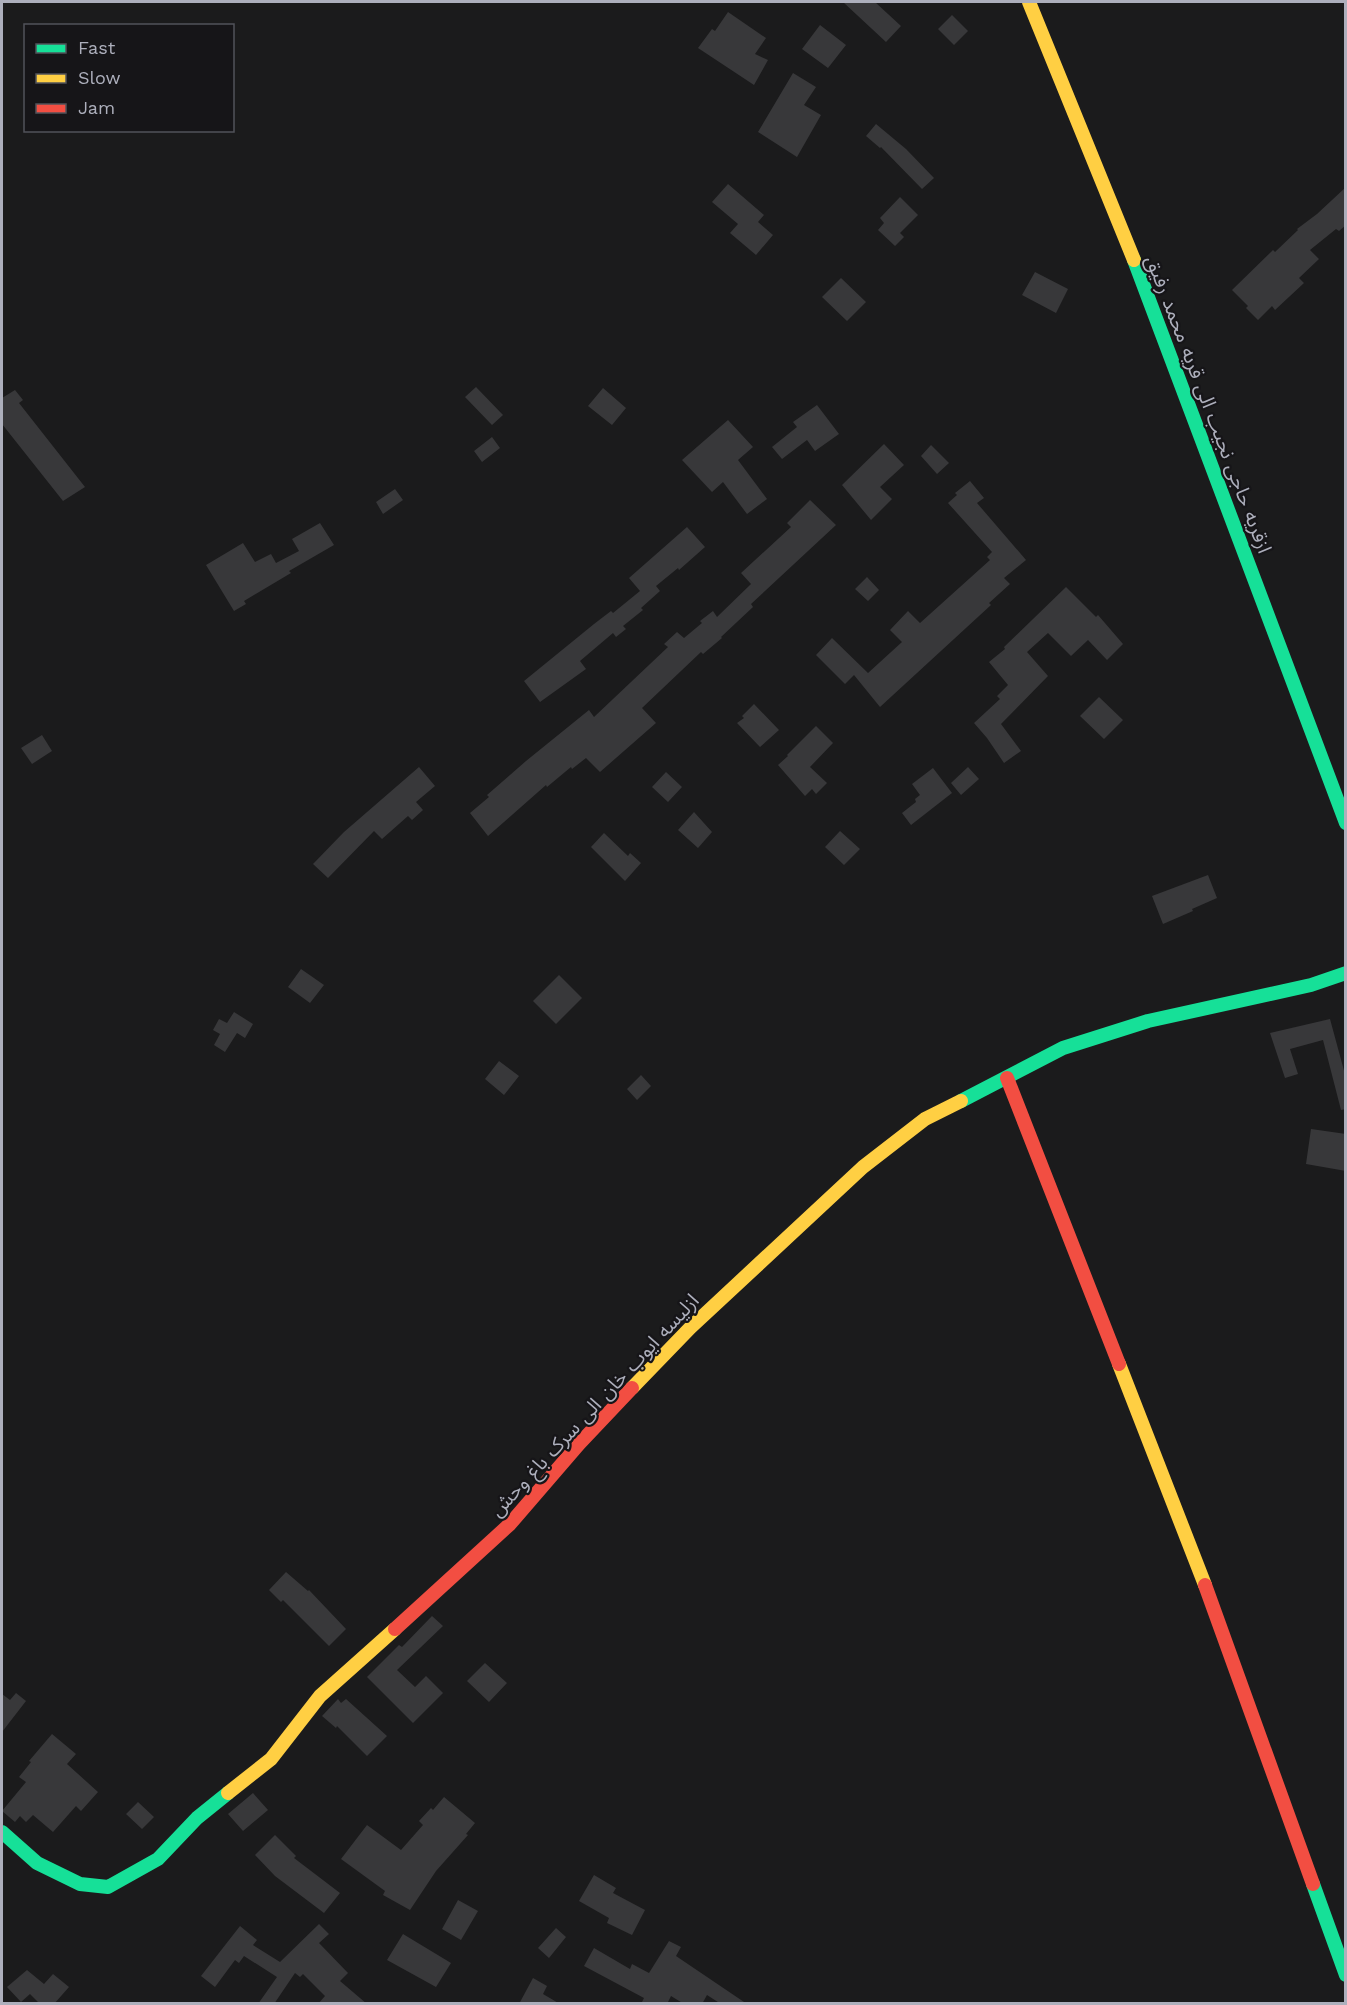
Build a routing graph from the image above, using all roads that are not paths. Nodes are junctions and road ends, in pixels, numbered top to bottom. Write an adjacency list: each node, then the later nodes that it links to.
1 (1029, 2): 2 (street, ازقریه حاجی نجیب الی قریه محمد رفیق)
2 (1346, 823)
3 (1346, 973): 4 (street, ازلیسه ایوب خان الی سرک باغ وحش)
4 (1008, 1078): 5 (street, ازلیسه ایوب خان الی سرک باغ وحش); 6 (street)
5 (2, 1832)
6 (1346, 1975)

